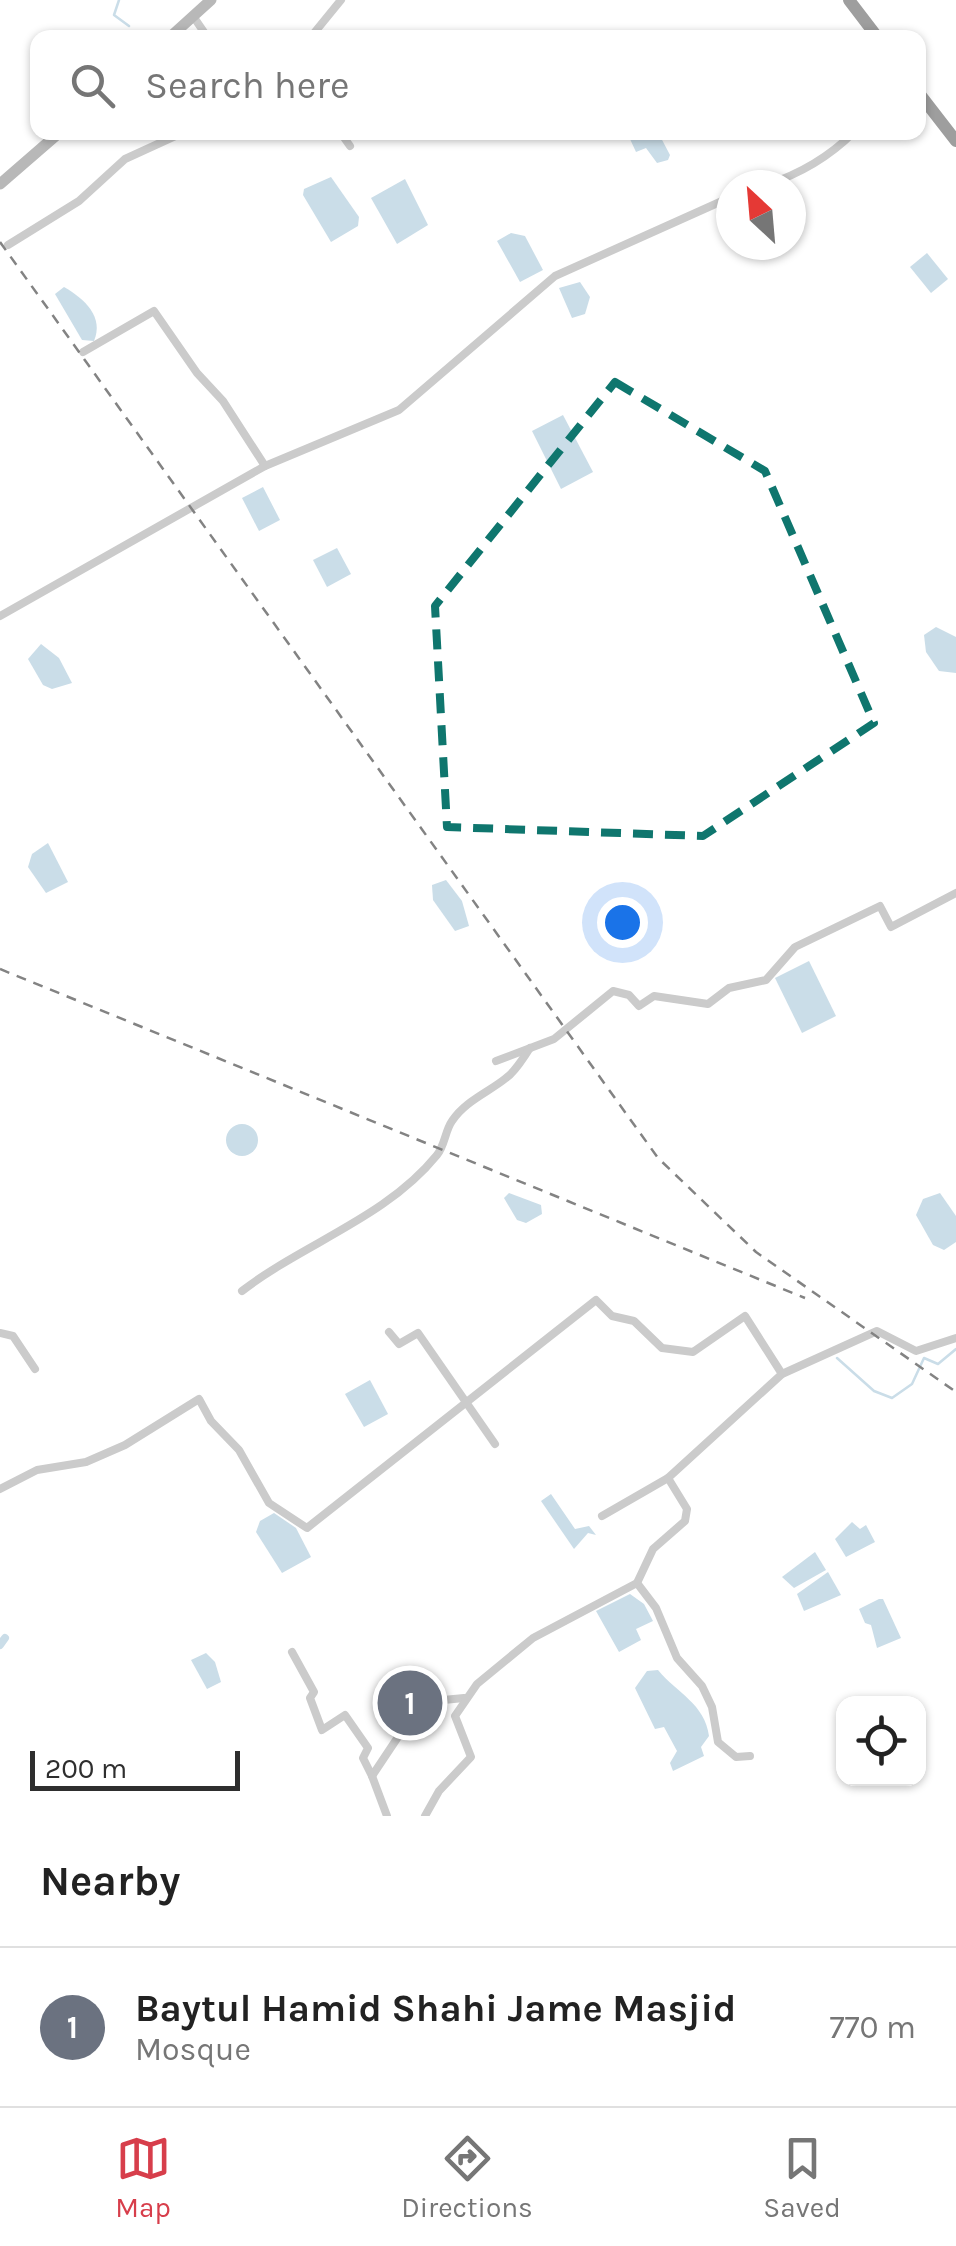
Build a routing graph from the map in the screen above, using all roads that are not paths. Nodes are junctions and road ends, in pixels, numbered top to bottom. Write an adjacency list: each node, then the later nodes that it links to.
1 (211, 0): 5 (main road)
2 (341, 0): 8 (street)
3 (849, 0): 9 (highway)
4 (858, 0): 10 (highway)
5 (193, 16): 6 (main road); 7 (street)
6 (178, 30)
7 (203, 30)
8 (317, 30)
9 (874, 30)
10 (876, 30)
11 (926, 90): 13 (highway)
12 (926, 102): 18 (highway)
13 (956, 128)
14 (51, 140): 21 (main road)
15 (166, 140): 23 (street)
16 (346, 140): 19 (street)
17 (845, 140): 20 (street)
18 (956, 141)
19 (350, 146)
20 (799, 170)
21 (0, 184)
22 (716, 203): 25 (street)
23 (8, 246)
24 (83, 352): 25 (street)
25 (266, 466): 26 (street)
26 (0, 616)
27 (956, 893): 28 (street)
28 (533, 1044): 29 (street); 30 (street)
29 (496, 1061)
30 (242, 1291)
31 (389, 1332): 36 (street)
32 (0, 1334): 34 (street)
33 (956, 1338): 35 (street)
34 (36, 1369)
35 (782, 1374): 36 (street); 38 (street)
36 (464, 1404): 37 (street); 39 (street)
37 (495, 1444)
38 (668, 1478): 40 (street); 41 (street)
39 (0, 1489)
40 (602, 1516)
41 (637, 1584): 43 (street); 44 (street)
42 (292, 1652): 45 (street)
43 (464, 1698): 45 (street); 47 (street)
44 (750, 1756)
45 (372, 1776): 46 (street)
46 (387, 1816)
47 (426, 1816)

